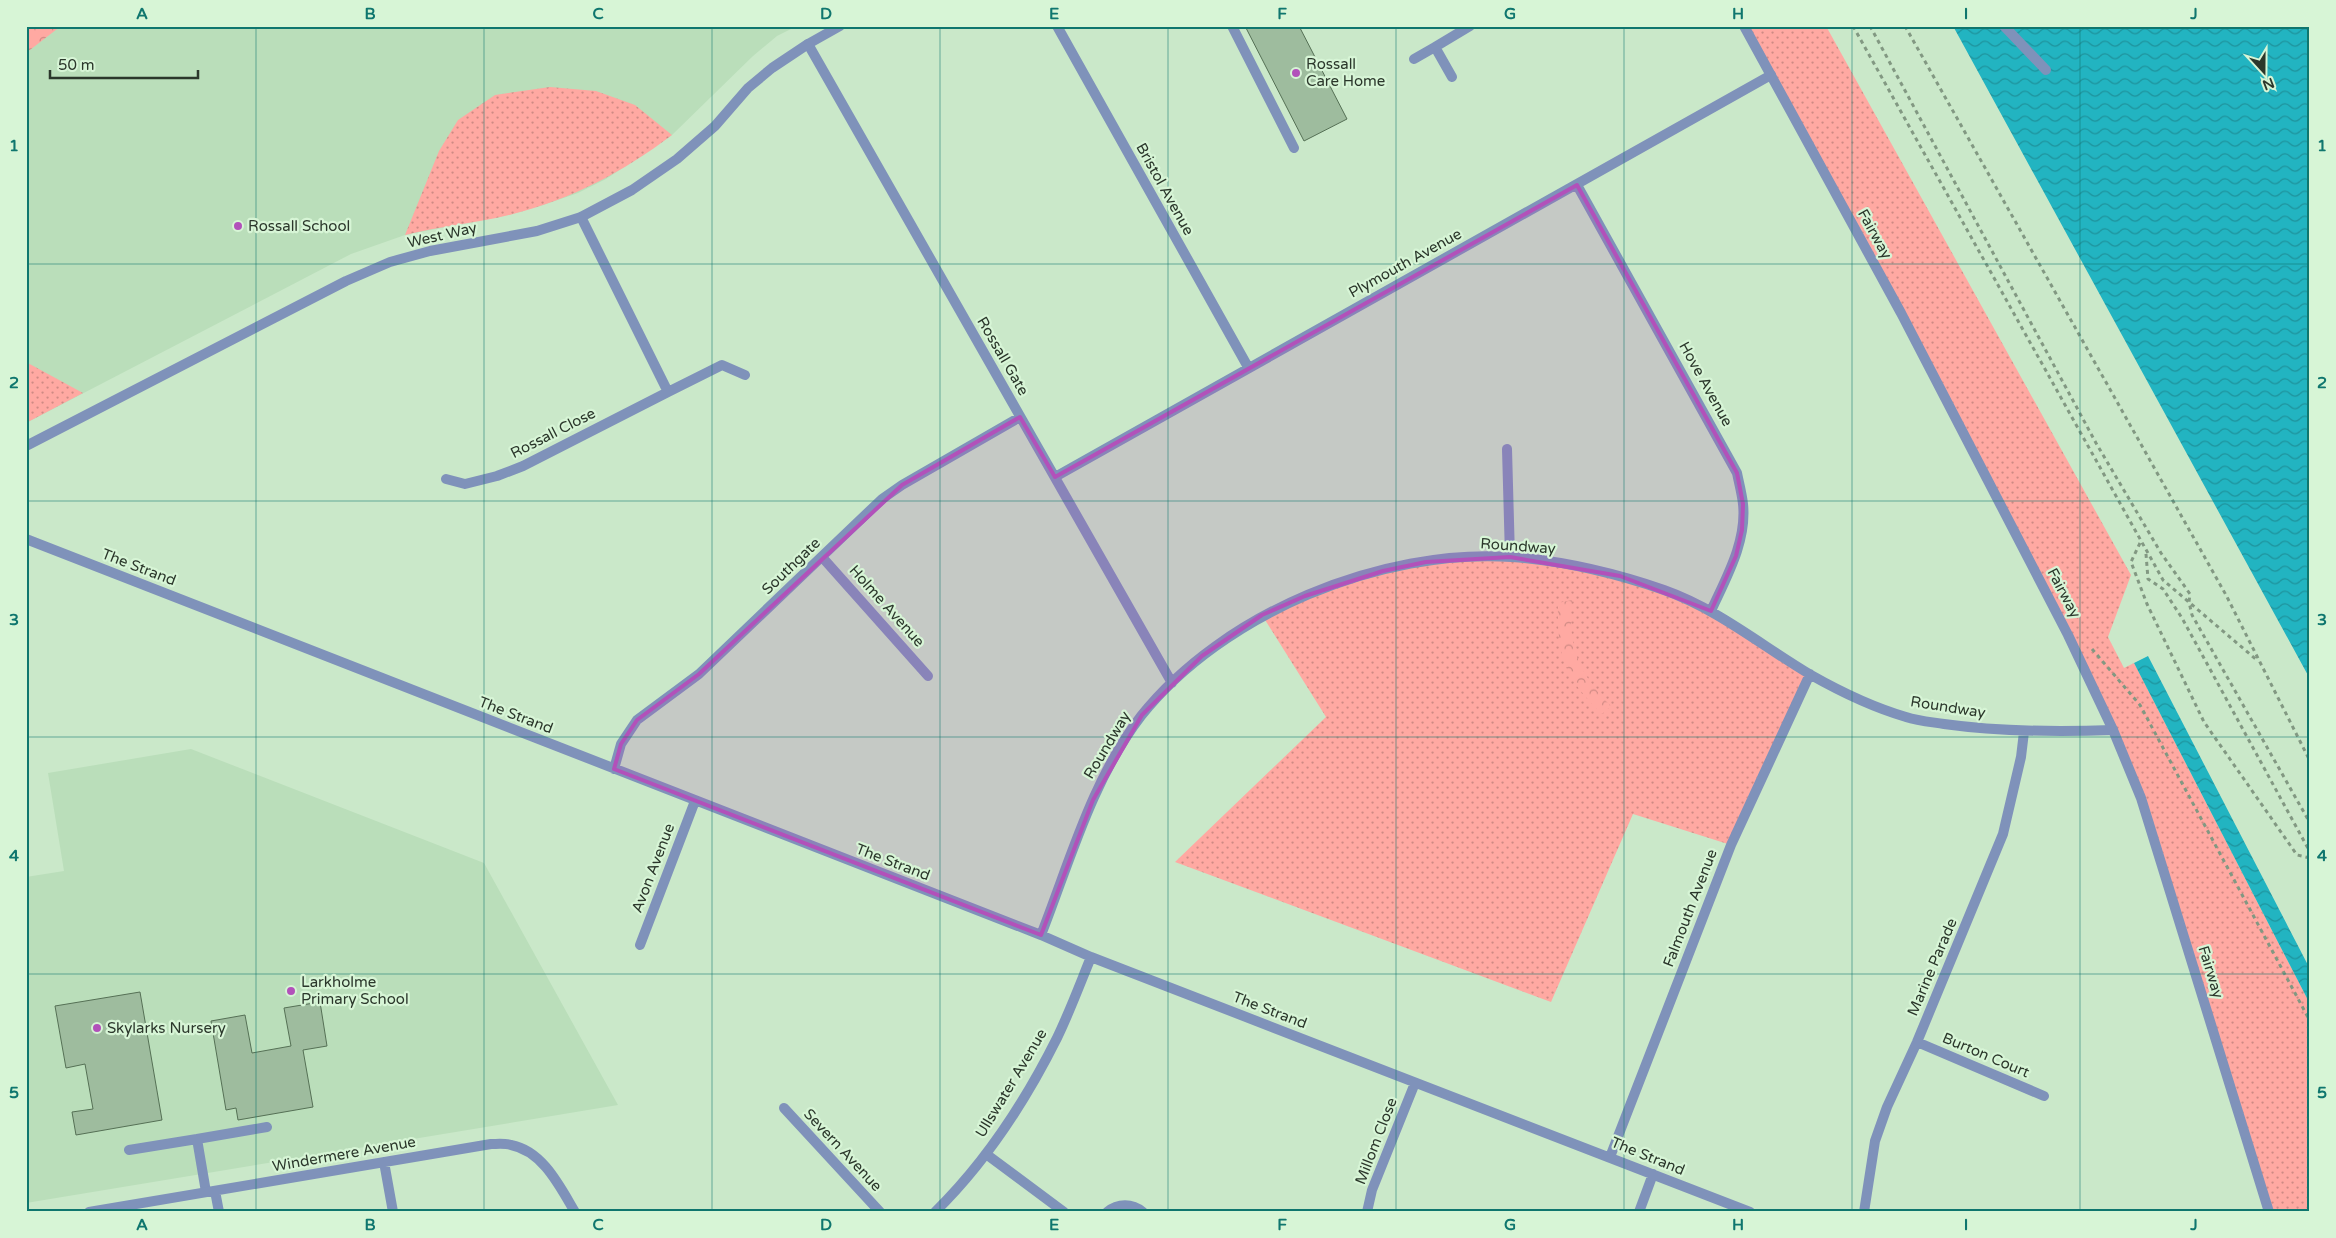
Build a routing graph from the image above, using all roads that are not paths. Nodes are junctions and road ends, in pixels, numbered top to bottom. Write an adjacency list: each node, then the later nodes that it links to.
1 (840, 26): 7 (street, West Way)
2 (1057, 26): 16 (street, Bristol Avenue)
3 (1232, 26): 13 (street)
4 (1470, 26): 8 (street)
5 (1744, 26): 11 (street, Fairway)
6 (2004, 26): 10 (street)
7 (808, 44): 15 (street, West Way); 19 (street, Rossall Gate)
8 (1435, 47): 9 (street); 12 (street)
9 (1414, 59)
10 (2046, 70)
11 (1771, 75): 14 (street, Plymouth Avenue); 31 (street, Fairway)
12 (1452, 78)
13 (1294, 148)
14 (1577, 185): 16 (street, Plymouth Avenue); 27 (street, Hove Avenue)
15 (581, 217): 18 (street); 20 (street, West Way)
16 (1248, 367): 22 (street, Plymouth Avenue)
17 (745, 375): 18 (street, Rossall Close)
18 (668, 392): 23 (street, Rossall Close)
19 (1020, 417): 22 (street, Rossall Gate); 25 (street, Southgate)
20 (26, 446)
21 (1507, 449): 26 (street)
22 (1055, 477): 30 (street, Rossall Gate)
23 (446, 479)
24 (26, 539): 33 (street, The Strand)
25 (822, 557): 29 (street, Holme Avenue); 33 (street, Southgate)
26 (1510, 557): 27 (street, Roundway); 30 (street, Roundway)
27 (1711, 611): 28 (street, Roundway)
28 (1810, 674): 32 (street, Roundway); 46 (street, Falmouth Avenue)
29 (928, 676)
30 (1172, 683): 35 (street, Roundway)
31 (2113, 730): 32 (street, Roundway); 63 (street, Fairway)
32 (2024, 732): 38 (street, Marine Parade)
33 (614, 770): 34 (street, The Strand)
34 (695, 801): 35 (street, The Strand); 36 (street, Avon Avenue)
35 (1041, 935): 37 (street, The Strand)
36 (640, 945)
37 (1091, 957): 39 (street, The Strand); 45 (street, Ullswater Avenue)
38 (1917, 1042): 40 (street, Burton Court); 62 (street, Marine Parade)
39 (1415, 1083): 46 (street, The Strand); 59 (street, Millom Close)
40 (2044, 1096)
41 (784, 1108): 54 (street, Severn Avenue)
42 (267, 1127): 43 (street)
43 (197, 1139): 44 (street); 49 (street)
44 (129, 1150)
45 (986, 1154): 55 (street, Ullswater Avenue); 56 (street)
46 (1610, 1157): 48 (street, The Strand)
47 (384, 1162): 49 (street, Windermere Avenue); 52 (street); 53 (street, Windermere Avenue)
48 (1653, 1174): 60 (street); 61 (street, The Strand)
49 (211, 1191): 50 (street, Windermere Avenue); 51 (street)
50 (88, 1212)
51 (219, 1212)
52 (393, 1212)
53 (575, 1212)
54 (880, 1212)
55 (935, 1212)
56 (1064, 1212)
57 (1108, 1212): 58 (street)
58 (1143, 1212)
59 (1367, 1212)
60 (1639, 1212)
61 (1750, 1212)
62 (1864, 1212)
63 (2269, 1212)

